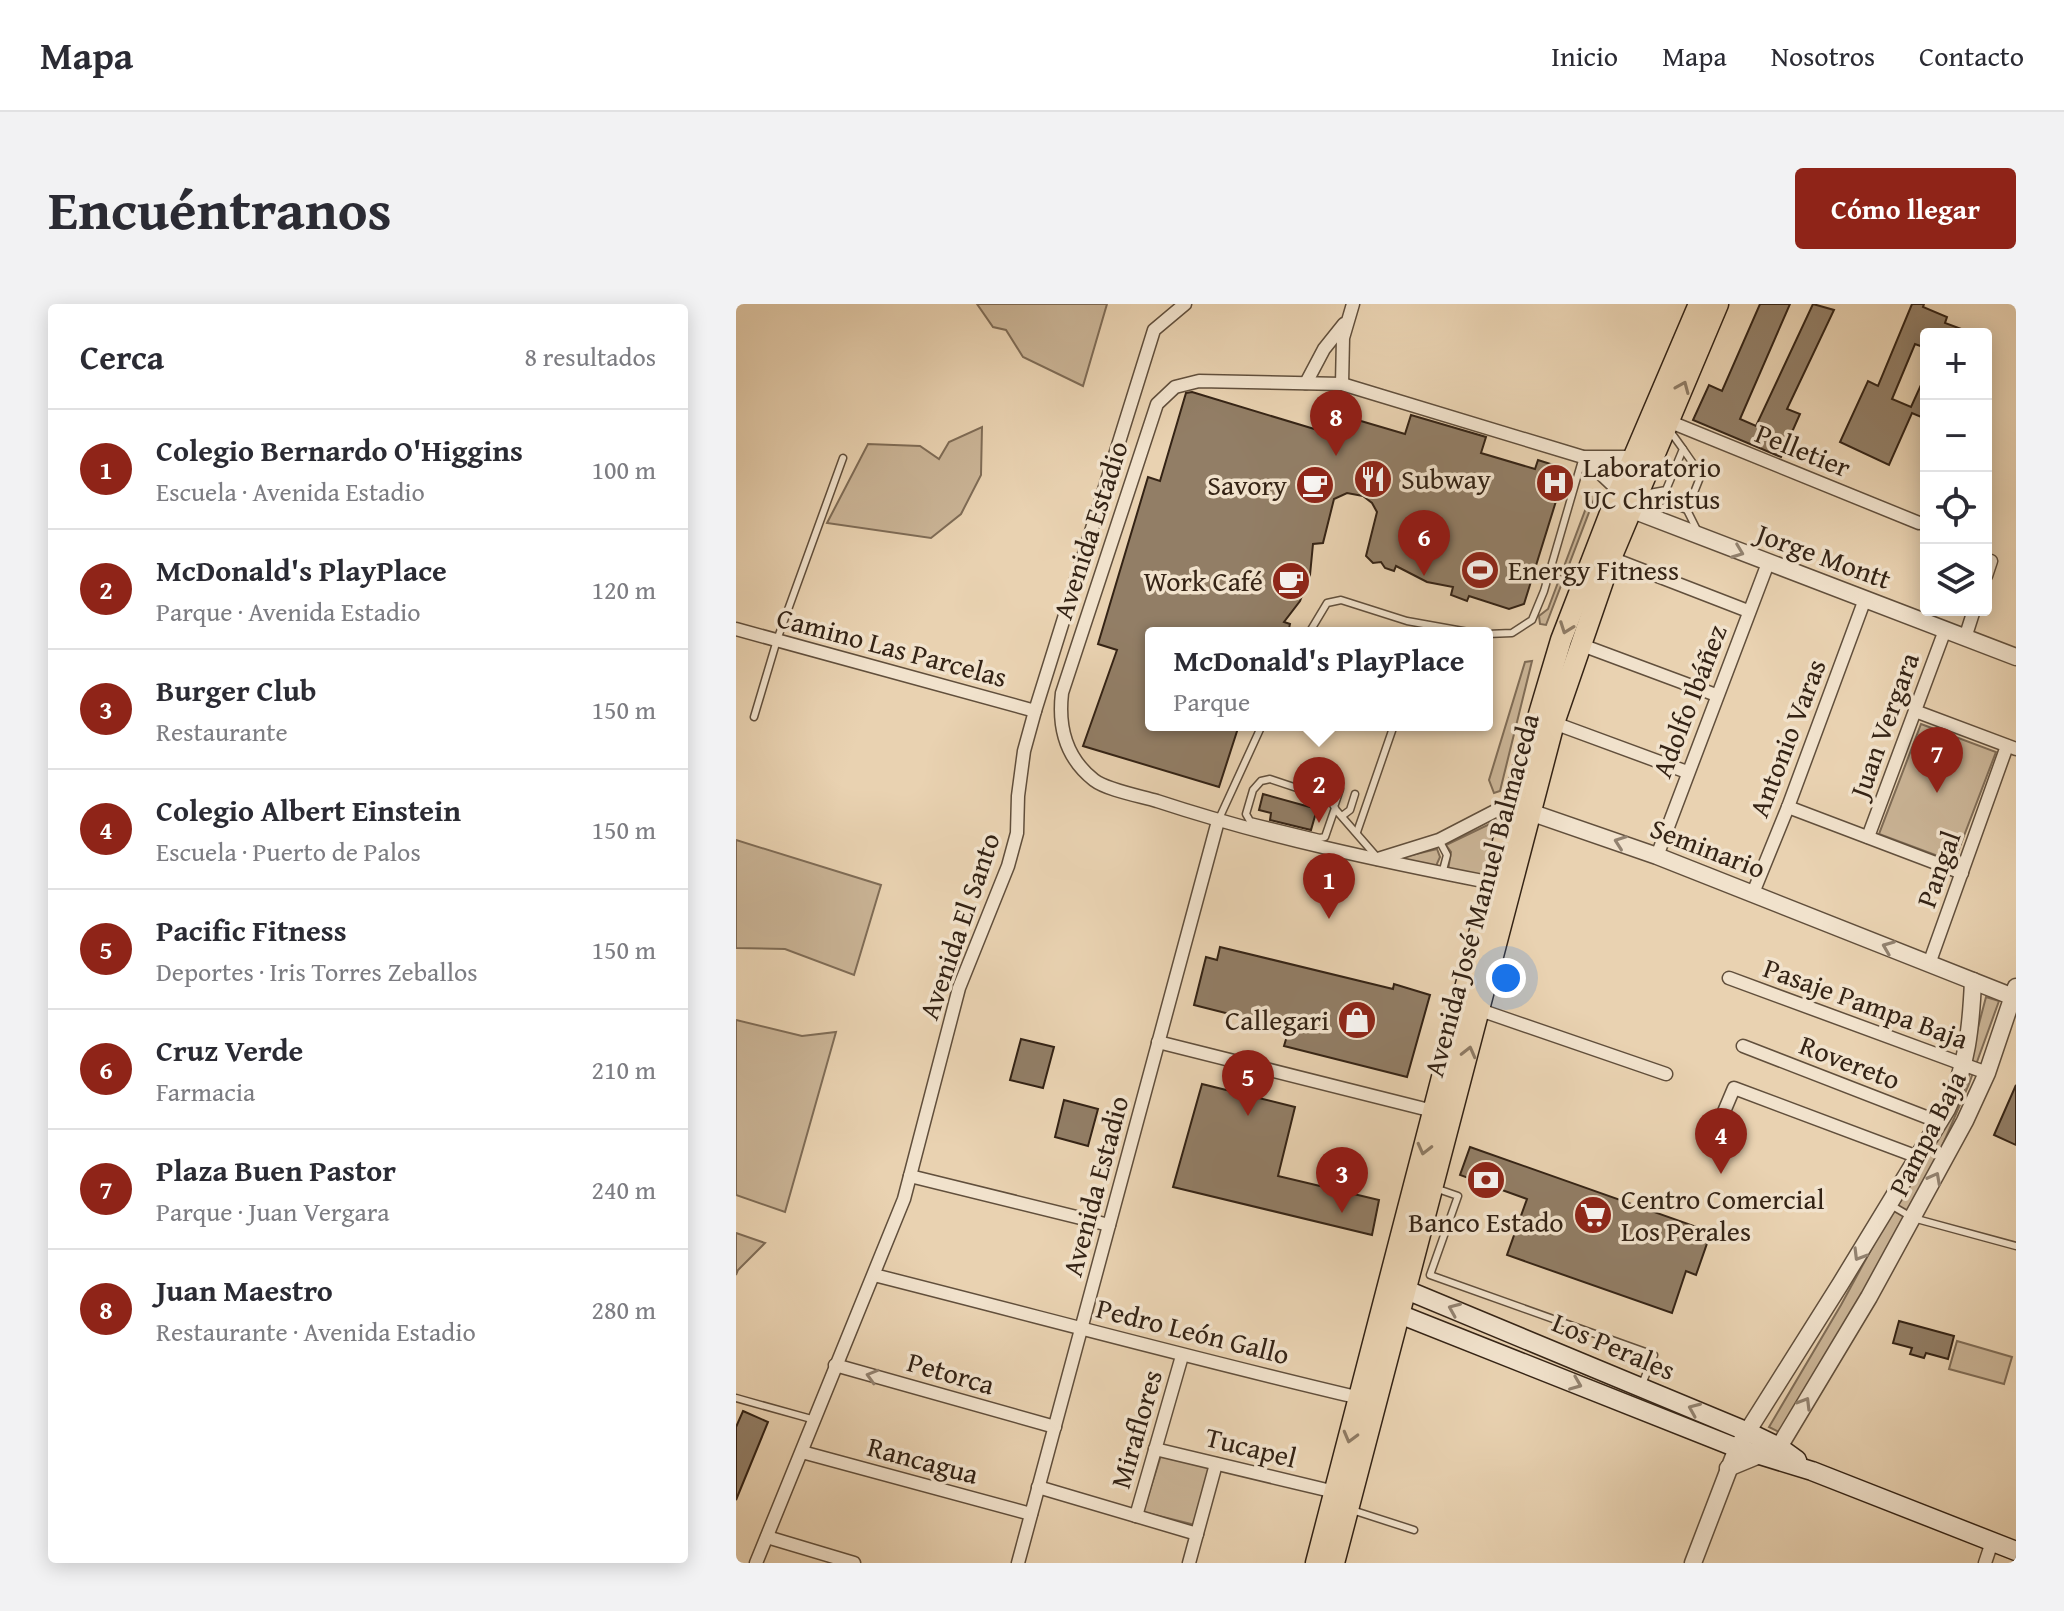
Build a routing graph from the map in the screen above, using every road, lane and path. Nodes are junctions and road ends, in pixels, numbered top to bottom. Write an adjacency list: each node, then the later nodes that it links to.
1 (1185, 304): 34 (street, Avenida El Santo)
2 (1353, 304): 5 (street)
3 (1699, 304): 11 (main road, Avenida José Manuel Balmaceda)
4 (1718, 304): 8 (main road, Avenida José Manuel Balmaceda, one-way to 4)
5 (1348, 318): 6 (street); 7 (street)
6 (1306, 383): 7 (street, Avenida Estadio); 50 (street, Avenida Estadio)
7 (1342, 384): 10 (street, Avenida Estadio)
8 (1667, 423): 9 (lane); 14 (main road, Avenida José Manuel Balmaceda); 17 (street, Pelletier)
9 (1683, 449): 13 (lane); 16 (lane)
10 (1583, 457): 11 (street, Avenida Estadio); 14 (street, Avenida Estadio); 28 (lane)
11 (1633, 457): 14 (main road, Avenida José Manuel Balmaceda)
12 (843, 458): 30 (lane)
13 (1666, 490): 14 (lane); 15 (lane)
14 (1629, 503): 15 (lane); 18 (street, Jorge Montt); 19 (main road, Avenida José Manuel Balmaceda); 48 (main road, Avenida José Manuel Balmaceda, one-way to 48)
15 (1671, 504): 16 (lane)
16 (1687, 510): 18 (lane)
17 (1919, 523)
18 (1700, 537): 20 (street, Jorge Montt, one-way to 20)
19 (1611, 558): 22 (street); 31 (main road, Avenida José Manuel Balmaceda)
20 (1768, 563): 21 (street, Jorge Montt); 22 (street, Adolfo Ibáñez)
21 (1865, 599): 27 (street, Jorge Montt); 47 (street, Antonio Varas)
22 (1748, 611): 33 (street, Adolfo Ibáñez)
23 (1972, 616): 29 (street)
24 (1313, 627): 25 (lane)
25 (1419, 627)
26 (736, 629): 30 (street, Camino Las Parcelas)
27 (1945, 630): 29 (street, Jorge Montt); 35 (street, Juan Vergara)
28 (1493, 634)
29 (1965, 638): 32 (street, Jorge Montt)
30 (777, 640): 34 (street, Camino Las Parcelas); 36 (lane)
31 (1579, 644): 33 (street); 37 (main road, Avenida José Manuel Balmaceda)
32 (2016, 657)
33 (1716, 695): 41 (street, Adolfo Ibáñez)
34 (1035, 711): 74 (street, Avenida El Santo)
35 (1915, 711): 40 (street); 52 (street, Juan Vergara)
36 (754, 717)
37 (1554, 723): 41 (street); 48 (main road, Avenida José Manuel Balmaceda)
38 (1259, 731): 42 (lane)
39 (1392, 731): 51 (lane)
40 (2012, 747): 56 (street, Pangal)
41 (1687, 772): 54 (street, Adolfo Ibáñez)
42 (1235, 784): 44 (lane); 50 (lane)
43 (1340, 789): 46 (lane)
44 (1253, 790): 46 (lane); 46 (lane)
45 (1355, 794): 49 (lane)
46 (1335, 806): 49 (lane)
47 (1788, 807): 52 (street); 59 (street, Antonio Varas)
48 (1522, 809): 53 (street); 54 (street, Seminario, one-way to 48); 58 (main road, Avenida José Manuel Balmaceda); 64 (main road, Avenida José Manuel Balmaceda)
49 (1342, 816): 51 (lane)
50 (1218, 821): 55 (street, Avenida Estadio); 65 (street, Avenida Estadio)
51 (1357, 832): 55 (lane)
52 (1868, 837): 56 (street)
53 (1439, 840): 55 (street); 57 (lane)
54 (1657, 856): 59 (street, Seminario)
55 (1378, 859): 57 (street, Avenida Estadio)
56 (1962, 873): 60 (street, Pangal)
57 (1442, 874): 58 (street, Avenida Estadio)
58 (1493, 883): 70 (main road, Avenida José Manuel Balmaceda)
59 (1753, 893): 60 (street, Seminario, one-way to 59)
60 (1929, 964): 62 (street, Seminario)
61 (1729, 978): 67 (street, Pasaje Pampa Baja)
62 (1973, 981): 63 (street, Seminario); 67 (street, Pampa Baja)
63 (2015, 994): 68 (street, Pampa Baja)
64 (1480, 1010): 69 (street); 75 (main road, Avenida José Manuel Balmaceda, one-way to 64)
65 (1158, 1042): 70 (street); 78 (street, Avenida Estadio)
66 (1743, 1046): 72 (street, Rovereto)
67 (1964, 1064): 68 (street, Pasaje Pampa Baja); 72 (street, Pampa Baja)
68 (1987, 1073): 77 (street, Pampa Baja, one-way to 68)
69 (1666, 1074)
70 (1433, 1111): 82 (main road, Avenida José Manuel Balmaceda, one-way to 82)
71 (1723, 1114): 73 (street)
72 (1939, 1122): 73 (street, Pampa Baja)
73 (1918, 1157): 76 (street, Pampa Baja)
74 (910, 1176): 78 (street); 80 (street, Avenida El Santo)
75 (1434, 1188): 82 (main road, Avenida José Manuel Balmaceda); 90 (lane)
76 (1889, 1204): 77 (lane); 81 (street, Pampa Baja, one-way to 81)
77 (1913, 1218): 79 (lane); 83 (street, Pampa Baja)
78 (1109, 1225): 85 (street, Avenida Estadio)
79 (2016, 1246)
80 (874, 1275): 85 (street, Pedro León Gallo); 89 (street, Avenida El Santo)
81 (1841, 1283): 83 (street); 95 (street, Pampa Baja)
82 (1397, 1286): 84 (main road, Avenida José Manuel Balmaceda); 86 (main road, Los Perales, one-way to 82)
83 (1869, 1297): 98 (street, Pampa Baja, one-way to 83)
84 (1391, 1310): 88 (main road, Los Perales); 92 (main road, Avenida José Manuel Balmaceda); 104 (main road, Avenida José Manuel Balmaceda)
85 (1081, 1327): 87 (street, Pedro León Gallo); 94 (street, Avenida Estadio)
86 (1538, 1344): 88 (main road); 90 (main road, Los Perales)
87 (1182, 1356): 92 (street, Pedro León Gallo); 97 (street, Miraflores)
88 (1526, 1364): 96 (main road, Los Perales, one-way to 96)
89 (835, 1365): 93 (street, Avenida El Santo); 94 (street, Petorca, one-way to 89)
90 (1640, 1387): 95 (main road, Los Perales, one-way to 90)
91 (736, 1398): 93 (lane)
92 (1360, 1398): 103 (main road, Avenida José Manuel Balmaceda, one-way to 103)
93 (815, 1420): 99 (street, Avenida El Santo)
94 (1055, 1427): 102 (street, Avenida Estadio)
95 (1748, 1432): 96 (street, Pampa Baja); 98 (main road, Los Perales)
96 (1737, 1448): 98 (main road, Los Perales); 101 (street, Pampa Baja)
97 (1155, 1449): 100 (street, Tucapel); 106 (street, Miraflores)
98 (1772, 1451): 101 (street); 110 (main road, Los Perales)
99 (802, 1452): 105 (street, Rancagua); 109 (street, Avenida El Santo)
100 (1216, 1464): 103 (street, Tucapel); 108 (street)
101 (1728, 1468): 118 (street, Pampa Baja)
102 (1038, 1487): 105 (street, Avenida Estadio); 106 (street)
103 (1335, 1492): 116 (main road, Avenida José Manuel Balmaceda)
104 (1348, 1509): 107 (lane); 117 (main road, Avenida José Manuel Balmaceda)
105 (1031, 1514): 114 (street, Avenida Estadio)
106 (1136, 1516): 108 (street)
107 (1414, 1530)
108 (1197, 1534): 115 (street)
109 (767, 1537): 112 (street, Avenida El Santo); 113 (street)
110 (1992, 1542): 111 (main road, Los Perales); 119 (street)
111 (2016, 1551)
112 (756, 1563)
113 (854, 1563)
114 (1018, 1563)
115 (1189, 1563)
116 (1316, 1563)
117 (1334, 1563)
118 (1693, 1563)
119 (1985, 1563)

